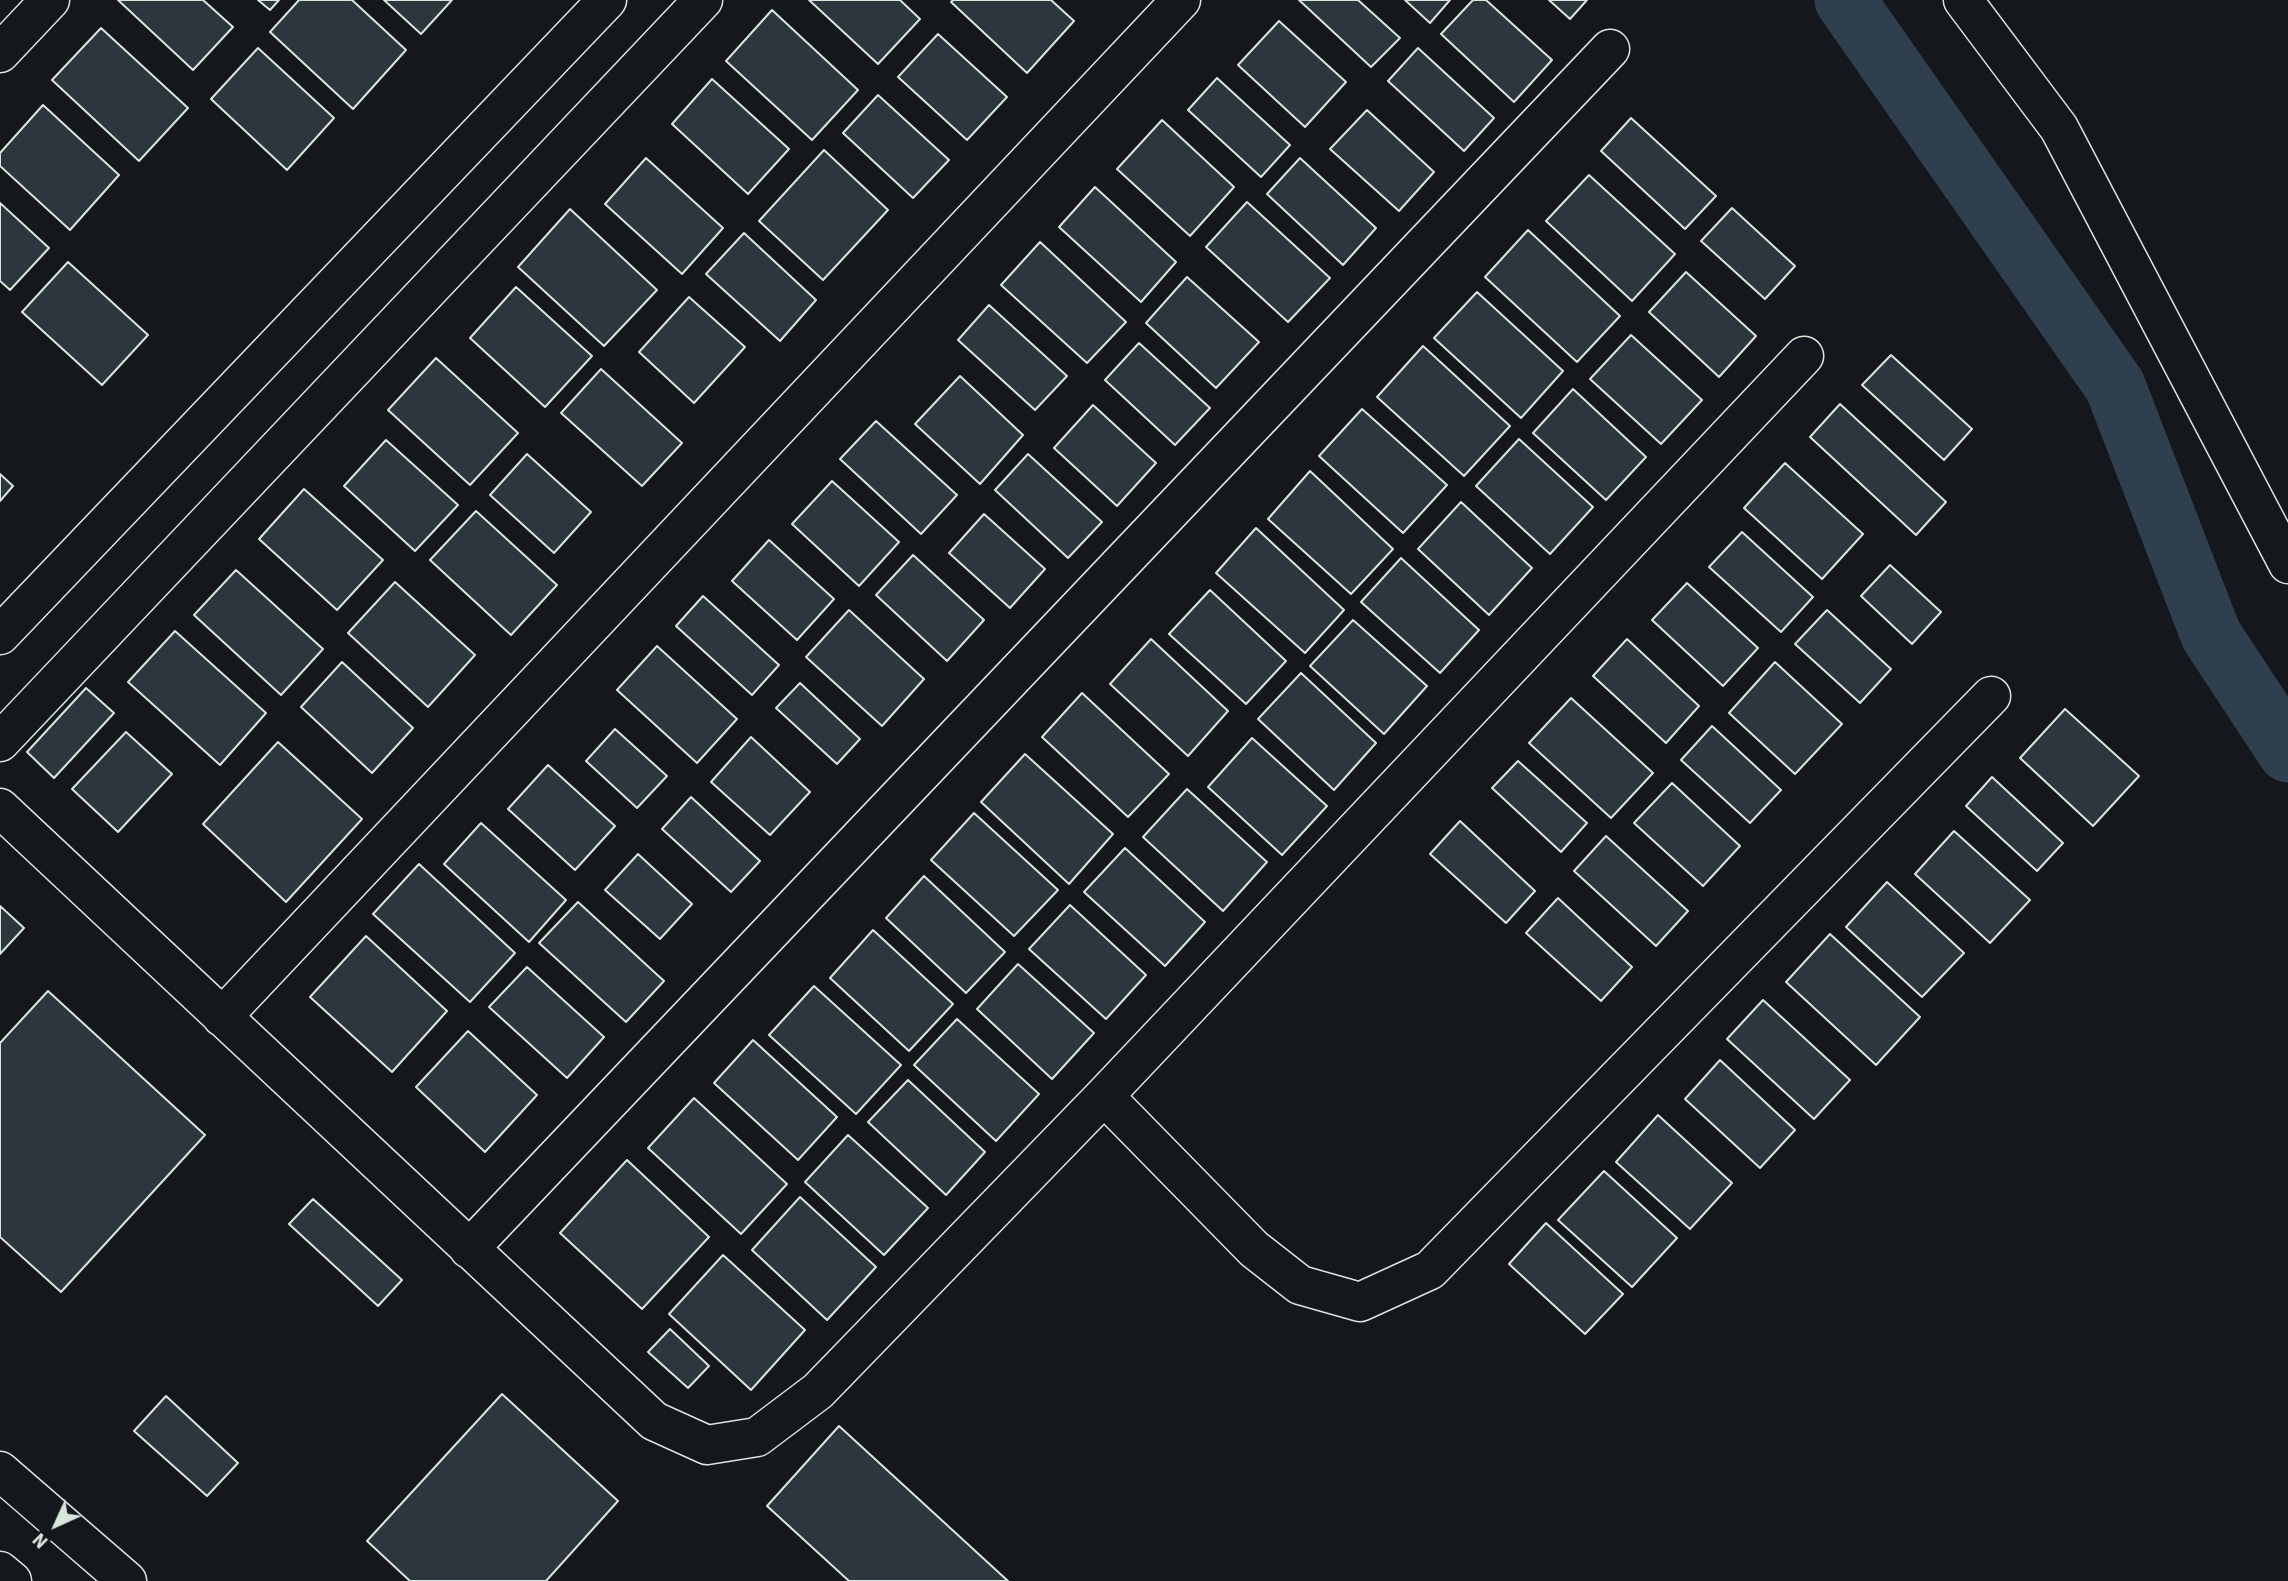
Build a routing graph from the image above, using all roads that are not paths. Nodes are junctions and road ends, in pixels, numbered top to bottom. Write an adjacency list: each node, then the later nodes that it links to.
1 (50, 0): 7 (street)
2 (607, 0): 10 (street)
3 (703, 0): 12 (street)
4 (1181, 0): 14 (street)
5 (1963, 0): 9 (street)
6 (1610, 50): 16 (street)
7 (0, 52)
8 (1804, 356): 15 (street)
9 (2288, 564)
10 (0, 635)
11 (1991, 696): 15 (street)
12 (0, 742)
13 (0, 808): 14 (street)
14 (222, 1017): 16 (street)
15 (1104, 1096): 16 (street)
16 (469, 1249)
17 (0, 1471): 20 (street)
18 (0, 1571): 19 (street)
19 (12, 1581)
20 (127, 1581)

